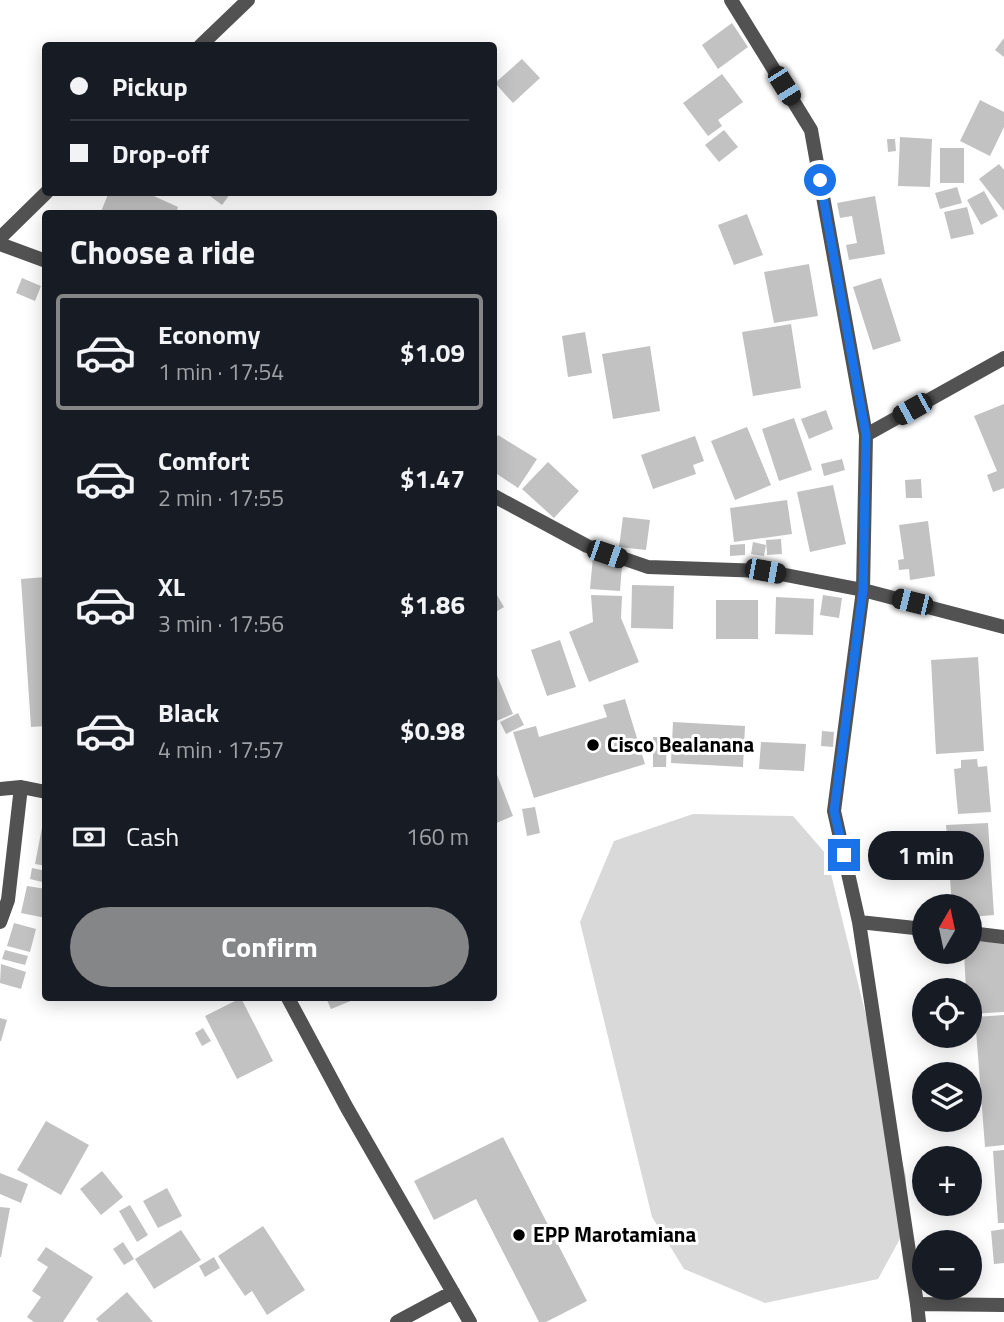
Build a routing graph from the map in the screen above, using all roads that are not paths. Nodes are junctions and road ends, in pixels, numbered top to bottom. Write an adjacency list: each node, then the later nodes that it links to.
1 (248, 0): 3 (street)
2 (731, 0): 9 (street)
3 (204, 42)
4 (43, 196): 5 (street)
5 (0, 238)
6 (0, 244): 7 (street)
7 (42, 260)
8 (1004, 358): 9 (street)
9 (866, 435): 11 (street)
10 (497, 498): 11 (street)
11 (863, 590): 12 (street); 17 (street)
12 (1004, 626)
13 (21, 787): 14 (street); 15 (street); 16 (street)
14 (0, 789)
15 (42, 791)
16 (0, 922)
17 (859, 922): 18 (street); 23 (street)
18 (912, 928)
19 (982, 934): 20 (street)
20 (1004, 937)
21 (290, 1001): 22 (street)
22 (453, 1292): 25 (street); 26 (street)
23 (917, 1304): 24 (street); 27 (street)
24 (1004, 1306)
25 (397, 1322)
26 (470, 1322)
27 (919, 1322)

